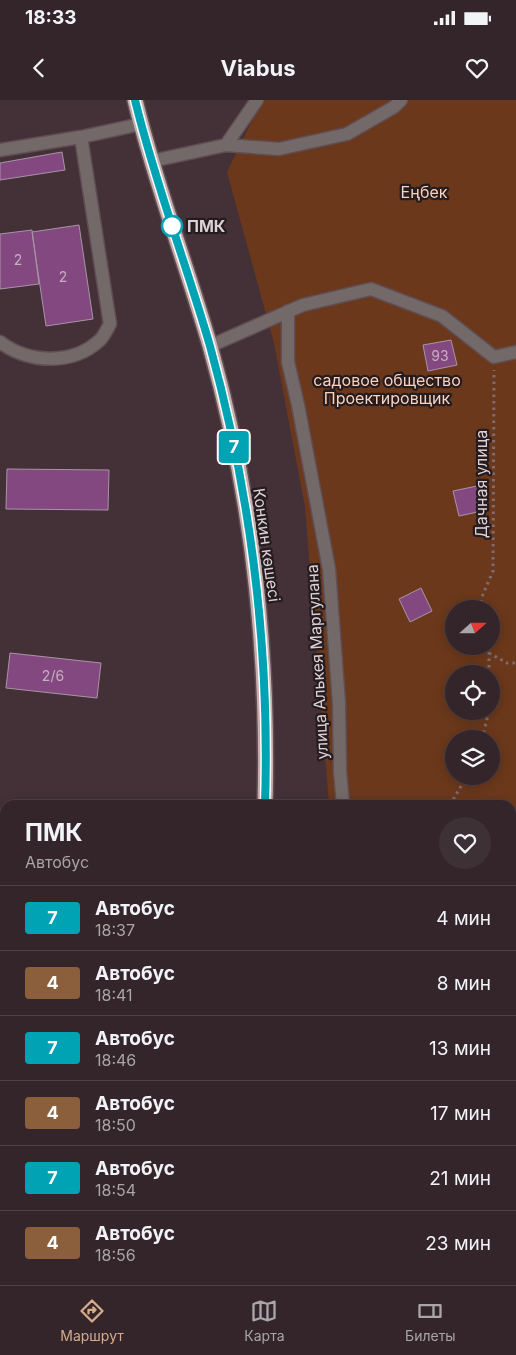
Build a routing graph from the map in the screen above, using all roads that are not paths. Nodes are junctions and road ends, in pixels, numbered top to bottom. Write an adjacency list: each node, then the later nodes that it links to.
1 (135, 100): 4 (highway, Конкин көшесі)
2 (257, 100): 6 (street)
3 (401, 100): 6 (street)
4 (141, 124): 5 (street); 8 (highway, Конкин көшесі)
5 (81, 137): 7 (street); 10 (street)
6 (226, 145): 8 (street)
7 (0, 150)
8 (152, 161): 11 (highway, Конкин көшесі)
9 (288, 311): 11 (street); 12 (street); 14 (street, улица Алькея Маргулана)
10 (0, 342)
11 (210, 346): 13 (highway, Конкин көшесі)
12 (516, 352)
13 (265, 800)
14 (343, 800)

